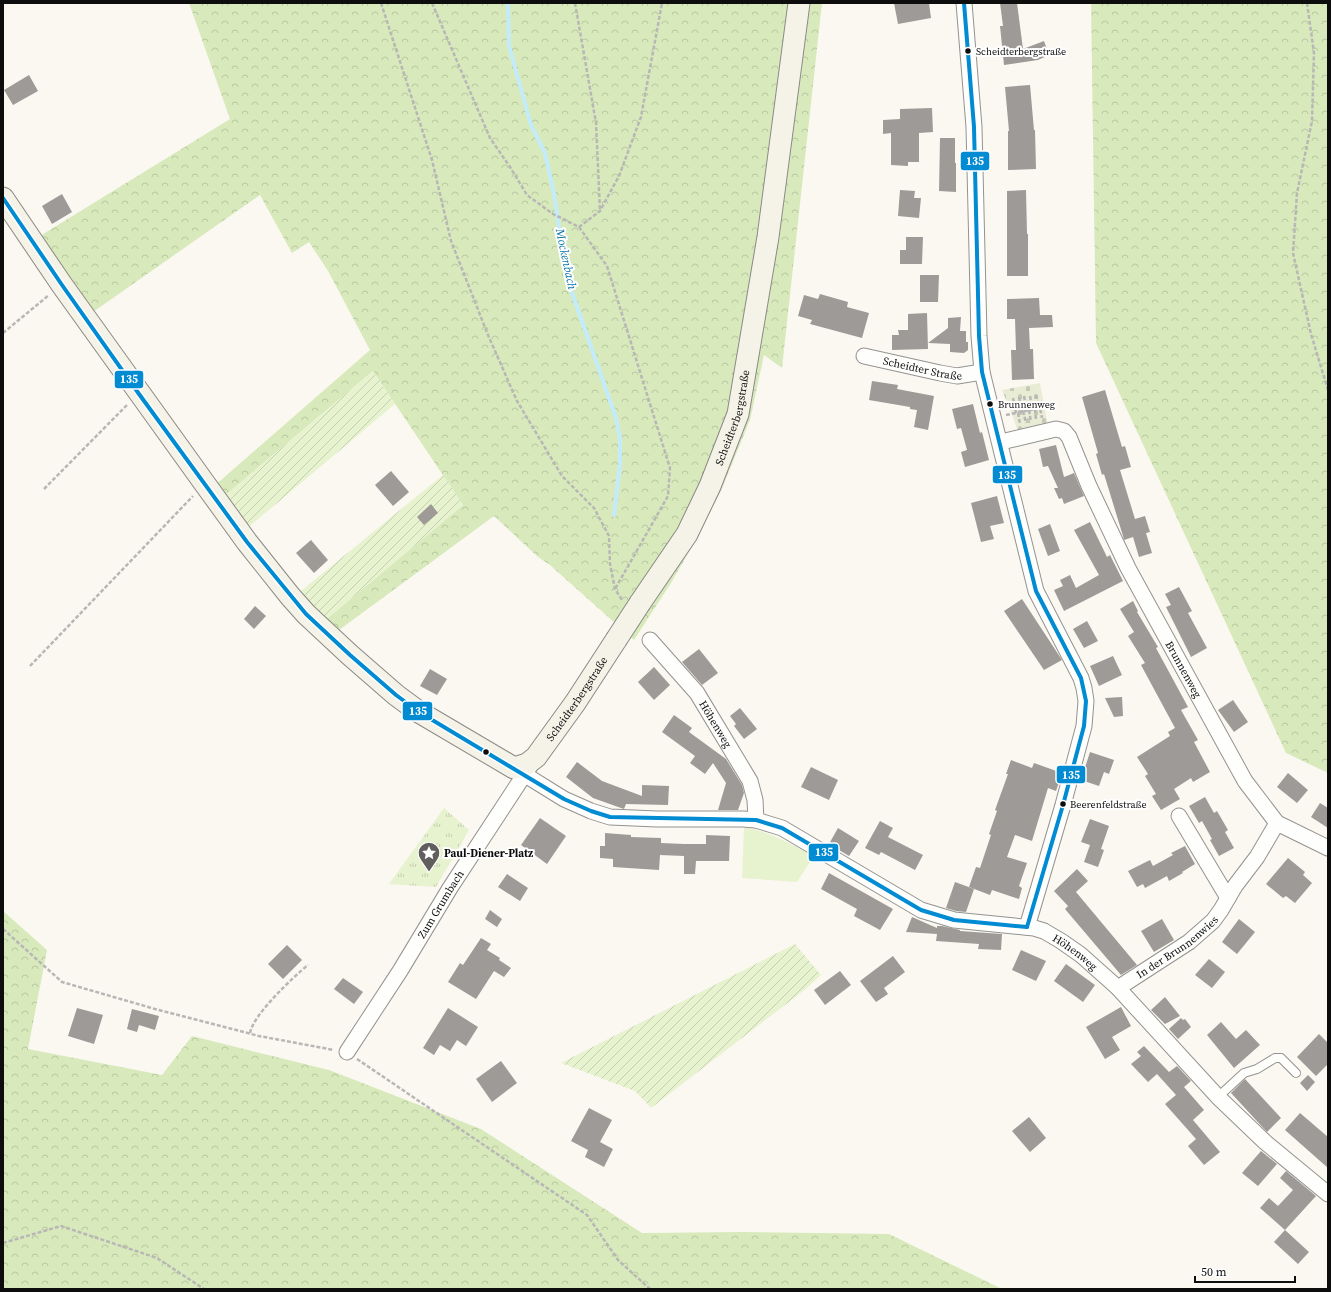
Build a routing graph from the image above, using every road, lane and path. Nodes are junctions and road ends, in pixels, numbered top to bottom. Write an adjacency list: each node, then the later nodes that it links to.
1 (381, 3): 34 (path)
2 (432, 3): 10 (path)
3 (575, 3): 9 (path)
4 (662, 3): 9 (path)
5 (799, 3): 35 (street, Scheidterbergstraße)
6 (964, 3): 14 (street)
7 (1307, 3): 15 (path)
8 (3, 198): 11 (street, Höhenweg)
9 (600, 211): 10 (path)
10 (579, 227): 34 (path)
11 (62, 285): 12 (path); 16 (street, Höhenweg)
12 (3, 333)
13 (864, 356): 14 (street, Scheidter Straße)
14 (982, 372): 31 (street)
15 (1328, 390)
16 (139, 394): 32 (street, Höhenweg); 33 (path)
17 (1036, 395): 22 (path)
18 (1024, 396): 23 (path)
19 (1030, 396): 22 (path)
20 (1019, 397): 24 (path)
21 (1013, 398): 24 (path)
22 (1036, 409): 23 (path); 26 (path); 27 (path)
23 (1028, 411): 24 (path); 28 (path)
24 (1020, 412): 25 (path); 29 (path); 30 (path)
25 (1012, 414)
26 (1042, 420)
27 (1036, 421)
28 (1031, 422)
29 (1026, 424)
30 (1020, 425)
31 (1001, 442): 41 (street, Brunnenweg); 44 (street)
32 (205, 484): 37 (path); 38 (street, Höhenweg)
33 (44, 489)
34 (615, 589): 35 (path)
35 (632, 603): 38 (street, Scheidterbergstraße, bridge)
36 (650, 640): 40 (street, Höhenweg)
37 (30, 666)
38 (519, 771): 40 (street, Höhenweg); 49 (street, Zum Grumbach)
39 (1179, 816): 43 (street)
40 (756, 820): 44 (street, Höhenweg)
41 (1277, 823): 42 (street, Brunnenweg); 43 (street, In der Brunnenwies)
42 (1328, 848)
43 (1228, 898): 47 (street, In der Brunnenwies)
44 (1027, 927): 47 (street, Höhenweg)
45 (3, 929): 48 (path)
46 (308, 965): 48 (path)
47 (1118, 988): 51 (street, Höhenweg)
48 (250, 1034): 49 (path)
49 (347, 1052): 55 (path)
50 (1296, 1073): 51 (lane)
51 (1218, 1097): 52 (street, Höhenweg)
52 (1328, 1194)
53 (3, 1243): 54 (path)
54 (204, 1289)
55 (650, 1289)

